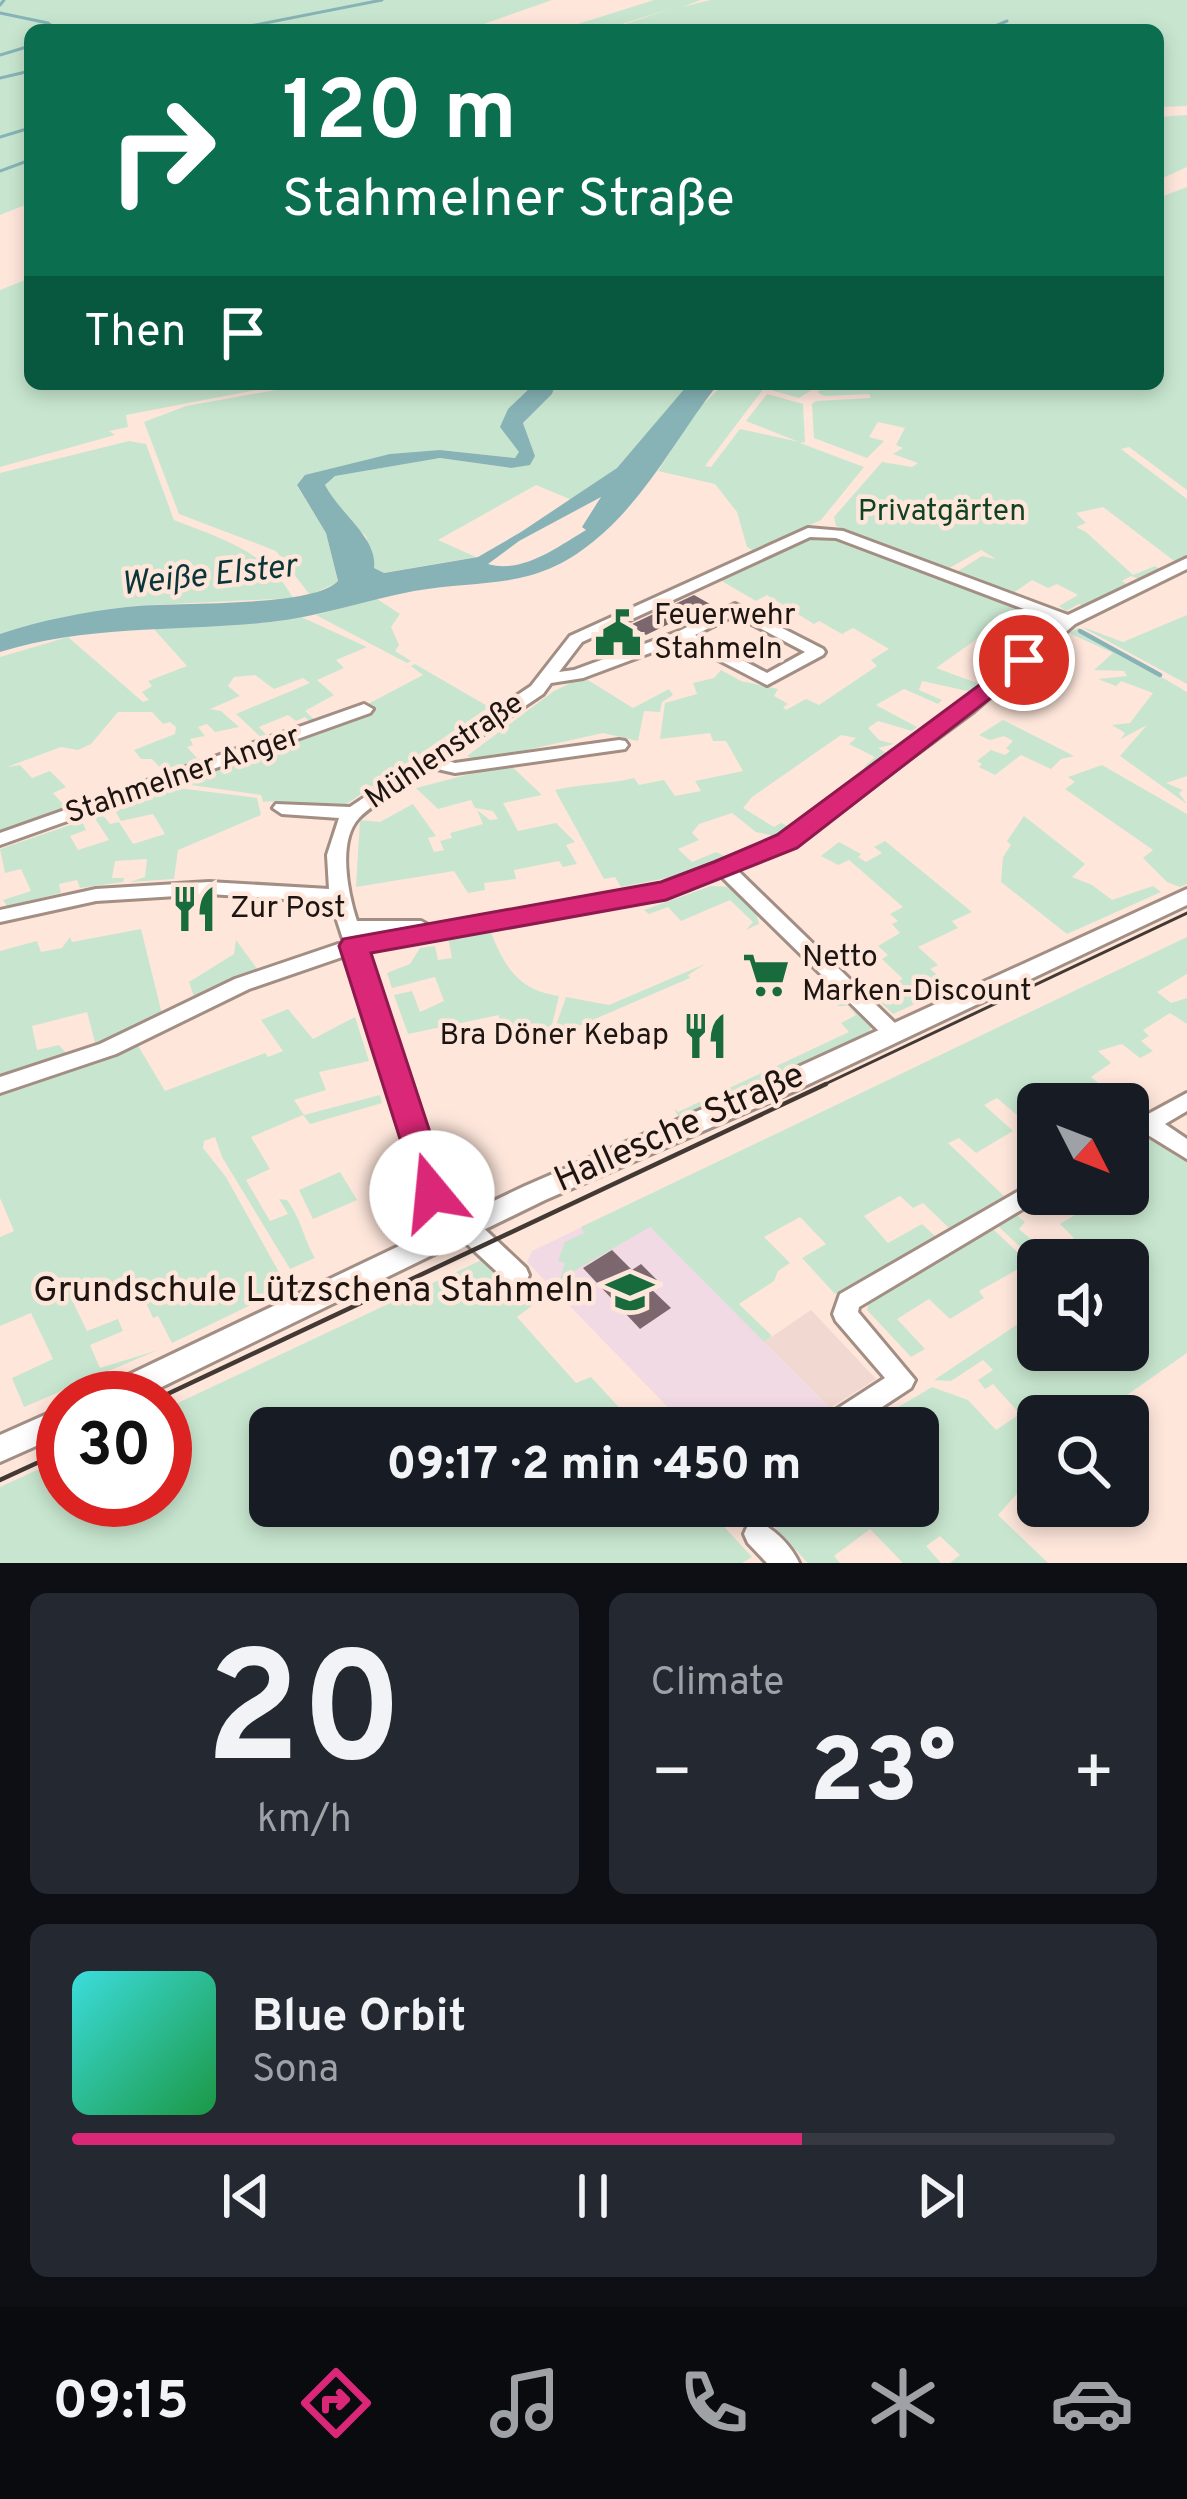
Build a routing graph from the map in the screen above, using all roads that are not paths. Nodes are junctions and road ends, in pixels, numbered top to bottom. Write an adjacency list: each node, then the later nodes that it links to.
1 (1187, 563): 2 (street)
2 (1069, 621): 4 (street, Mühlenstraße); 11 (street)
3 (683, 635): 3 (street, Mühlenstraße); 4 (street, Mühlenstraße)
4 (547, 679): 7 (street, Mühlenstraße)
5 (364, 709): 10 (street, Stahmelner Anger)
6 (619, 745): 7 (street)
7 (430, 762): 9 (street, Mühlenstraße)
8 (282, 808): 9 (street, Stahmelner Anger)
9 (354, 813): 12 (street, Mühlenstraße)
10 (0, 839)
11 (724, 868): 15 (street); 16 (street)
12 (339, 896): 14 (street); 15 (street, Mühlenstraße)
13 (1187, 896): 16 (street, Hallesche Straße)
14 (0, 916)
15 (351, 937): 17 (street); 23 (street, Mühlenstraße)
16 (893, 1033): 23 (street, Hallesche Straße)
17 (0, 1085)
18 (1187, 1101): 19 (street)
19 (1149, 1123)
20 (1149, 1134): 21 (street)
21 (1187, 1150)
22 (1017, 1201): 26 (street)
23 (468, 1227): 24 (street, Mühlenstraße); 25 (street, Hallesche Straße)
24 (517, 1274)
25 (167, 1371)
26 (861, 1407)
27 (36, 1432): 28 (street)
28 (0, 1449)
29 (758, 1534): 30 (street)
30 (785, 1563)

